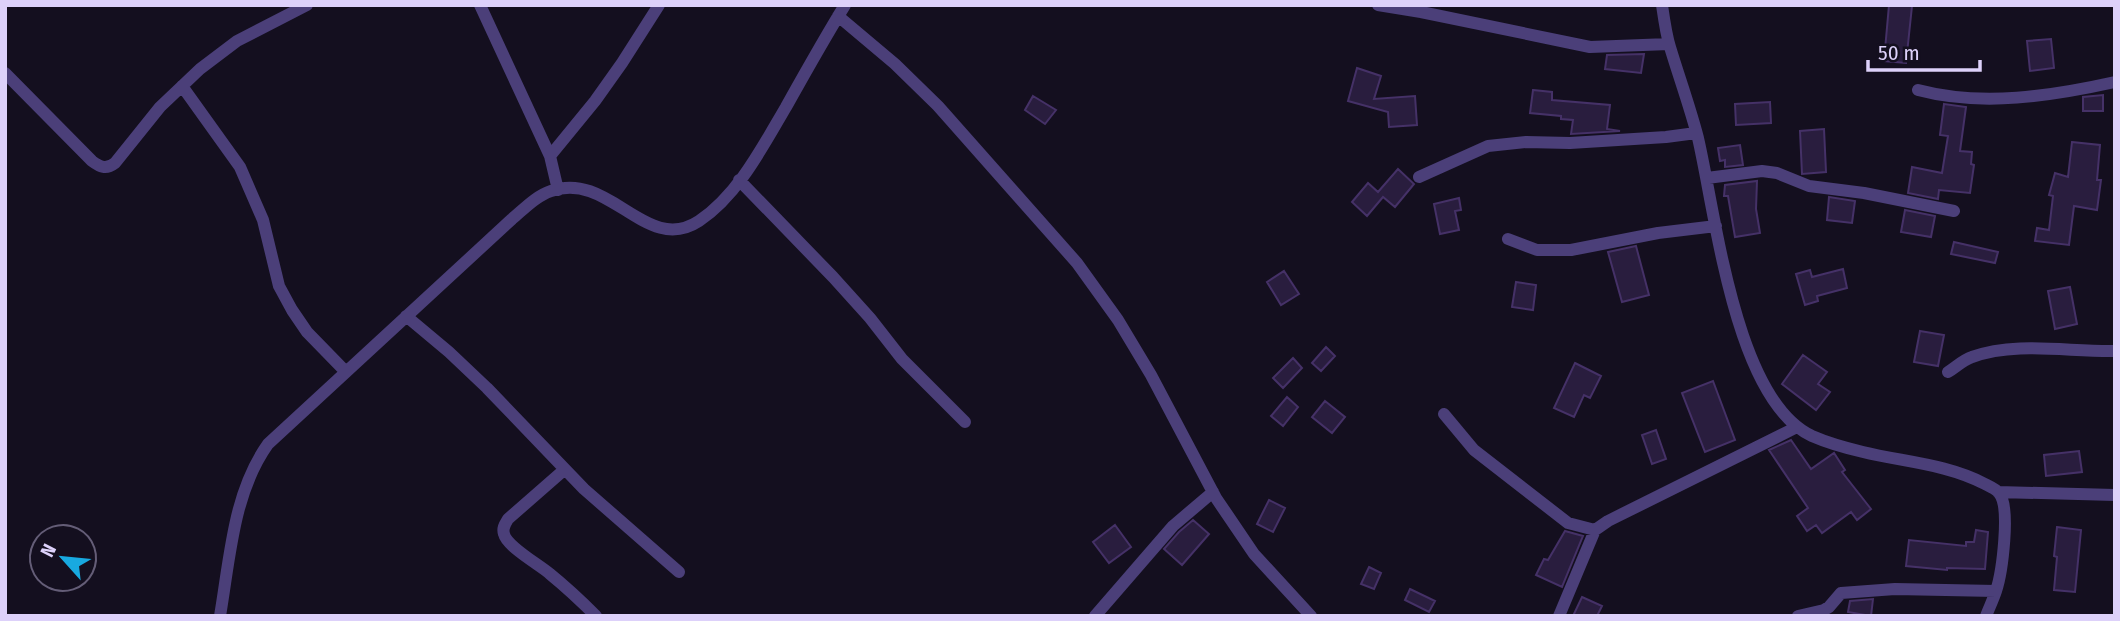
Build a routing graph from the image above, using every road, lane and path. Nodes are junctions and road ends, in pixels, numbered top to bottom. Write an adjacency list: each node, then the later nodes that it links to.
1 (307, 5): 10 (street)
2 (480, 5): 13 (street)
3 (659, 5): 13 (street)
4 (1378, 5): 7 (street)
5 (1662, 5): 7 (street)
6 (841, 11): 16 (street); 29 (street)
7 (1669, 44): 12 (street)
8 (5, 73): 10 (street)
9 (2115, 82): 11 (street)
10 (182, 86): 23 (street)
11 (1918, 90)
12 (1696, 133): 14 (street); 15 (street)
13 (550, 156): 17 (street)
14 (1419, 177)
15 (1707, 178): 18 (street); 19 (street)
16 (739, 180): 17 (street); 26 (street)
17 (558, 190): 21 (street)
18 (1954, 211)
19 (1716, 226): 20 (street); 27 (street)
20 (1508, 239)
21 (406, 316): 23 (street); 28 (street)
22 (2115, 351): 24 (street)
23 (346, 372): 36 (street)
24 (1948, 372)
25 (1444, 415): 32 (street)
26 (965, 422)
27 (1797, 427): 30 (street); 32 (street)
28 (564, 470): 33 (street); 37 (street)
29 (1213, 492): 35 (street); 38 (street)
30 (1998, 492): 31 (street); 34 (street)
31 (2115, 495)
32 (1595, 530): 39 (street)
33 (679, 572)
34 (1996, 591): 40 (street); 41 (street)
35 (1308, 615)
36 (220, 616)
37 (596, 616)
38 (1095, 616)
39 (1559, 616)
40 (1798, 616)
41 (1986, 616)

